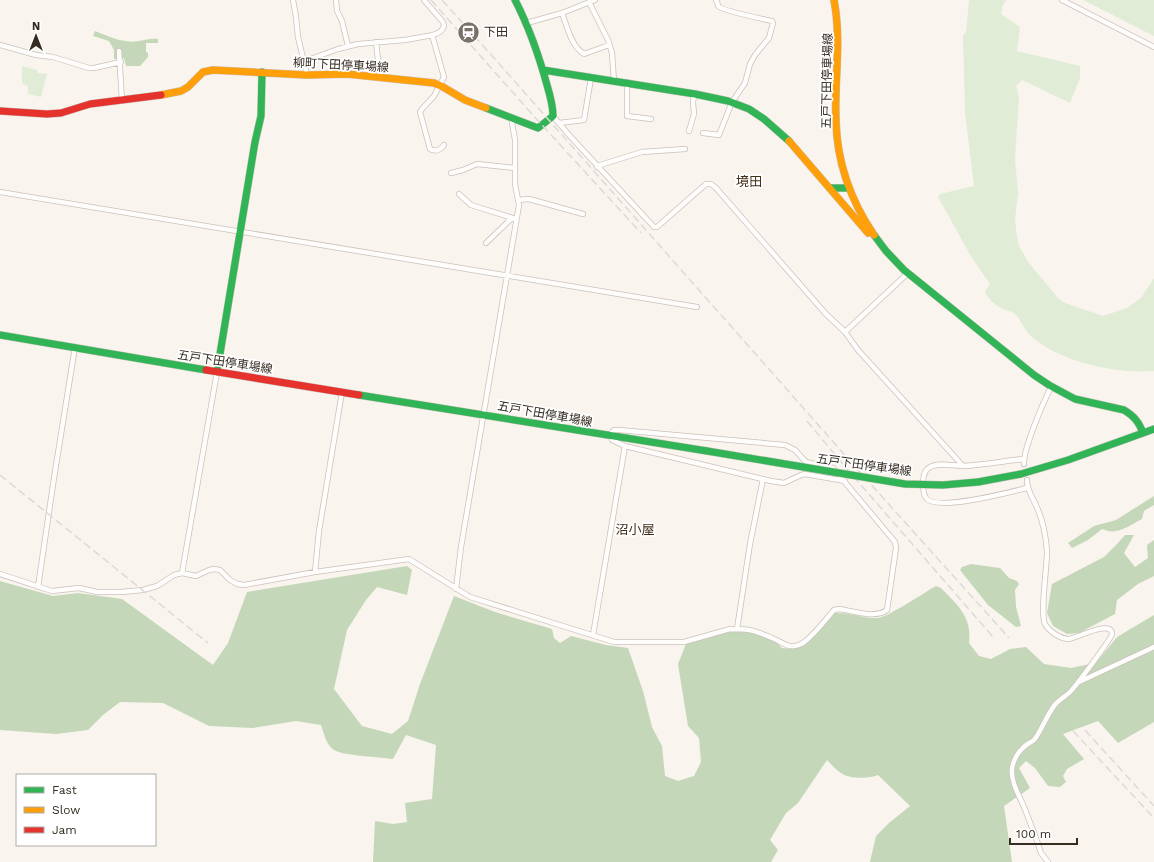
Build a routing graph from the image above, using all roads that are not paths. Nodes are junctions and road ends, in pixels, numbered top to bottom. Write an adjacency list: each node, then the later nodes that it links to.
1 (293, 0): 19 (street)
2 (336, 0): 16 (street)
3 (424, 0): 12 (street)
4 (515, 0): 11 (main road)
5 (595, 0): 9 (street)
6 (716, 0): 31 (street)
7 (834, 0): 45 (main road, 五戸下田停車場線)
8 (1062, 0): 17 (street)
9 (589, 2): 10 (street); 15 (street)
10 (562, 12): 11 (street); 15 (street)
11 (527, 23): 21 (main road)
12 (432, 36): 13 (street); 28 (street)
13 (376, 42): 16 (street); 24 (street)
14 (0, 45): 20 (street)
15 (609, 45): 26 (street)
16 (348, 46): 19 (street)
17 (1154, 47)
18 (119, 51): 20 (street)
19 (305, 61): 23 (street)
20 (121, 62): 30 (street)
21 (543, 70): 25 (main road); 33 (main road)
22 (262, 72): 23 (main road, 柳町下田停車場線); 30 (main road, 柳町下田停車場線); 52 (main road)
23 (308, 75): 24 (main road, 柳町下田停車場線)
24 (380, 77): 28 (main road, 柳町下田停車場線)
25 (591, 78): 26 (main road); 36 (street)
26 (614, 81): 27 (main road)
27 (627, 82): 29 (main road); 35 (street)
28 (440, 85): 34 (main road, 柳町下田停車場線); 39 (street)
29 (694, 94): 31 (main road); 37 (street)
30 (122, 101): 32 (main road, 柳町下田停車場線)
31 (732, 102): 38 (street); 44 (main road)
32 (0, 111)
33 (554, 116): 34 (main road, 柳町下田停車場線); 36 (street)
34 (511, 117): 42 (street)
35 (651, 119)
36 (559, 123): 41 (street)
37 (689, 130)
38 (703, 133)
39 (444, 145)
40 (685, 149): 41 (street)
41 (597, 167): 58 (street)
42 (515, 168): 43 (street); 49 (street)
43 (451, 172)
44 (830, 188): 45 (main road); 48 (main road)
45 (848, 190): 48 (main road); 53 (main road, 五戸下田停車場線)
46 (0, 192): 52 (street)
47 (459, 194): 51 (street)
48 (837, 198): 53 (main road)
49 (518, 200): 50 (street); 51 (street)
50 (583, 214)
51 (514, 218): 54 (street); 56 (street)
52 (240, 230): 56 (street); 61 (main road)
53 (877, 240): 55 (main road, 五戸下田停車場線)
54 (486, 242)
55 (908, 273): 58 (street); 62 (main road, 五戸下田停車場線)
56 (507, 276): 57 (street); 64 (street)
57 (697, 307)
58 (845, 332): 69 (street)
59 (0, 335): 60 (main road, 五戸下田停車場線)
60 (75, 347): 61 (main road, 五戸下田停車場線); 77 (street)
61 (217, 372): 63 (main road, 五戸下田停車場線); 75 (street)
62 (1051, 387): 66 (main road, 五戸下田停車場線); 69 (street)
63 (342, 392): 64 (main road, 五戸下田停車場線); 74 (street)
64 (484, 415): 67 (main road, 五戸下田停車場線); 78 (street)
65 (1154, 429): 66 (main road)
66 (1143, 433): 67 (main road, 五戸下田停車場線, bridge)
67 (611, 437): 68 (street); 72 (street)
68 (625, 446): 70 (street); 80 (street)
69 (963, 466): 73 (street)
70 (763, 479): 72 (street); 79 (street)
71 (1026, 480): 73 (street)
72 (845, 481): 79 (street)
73 (1027, 488): 82 (street)
74 (315, 572): 75 (street); 78 (street)
75 (182, 573): 77 (street)
76 (0, 574): 77 (street)
77 (38, 587)
78 (456, 589): 80 (street)
79 (737, 629): 80 (street)
80 (593, 635)
81 (1154, 647): 82 (street)
82 (1079, 682): 83 (street)
83 (1048, 862)

